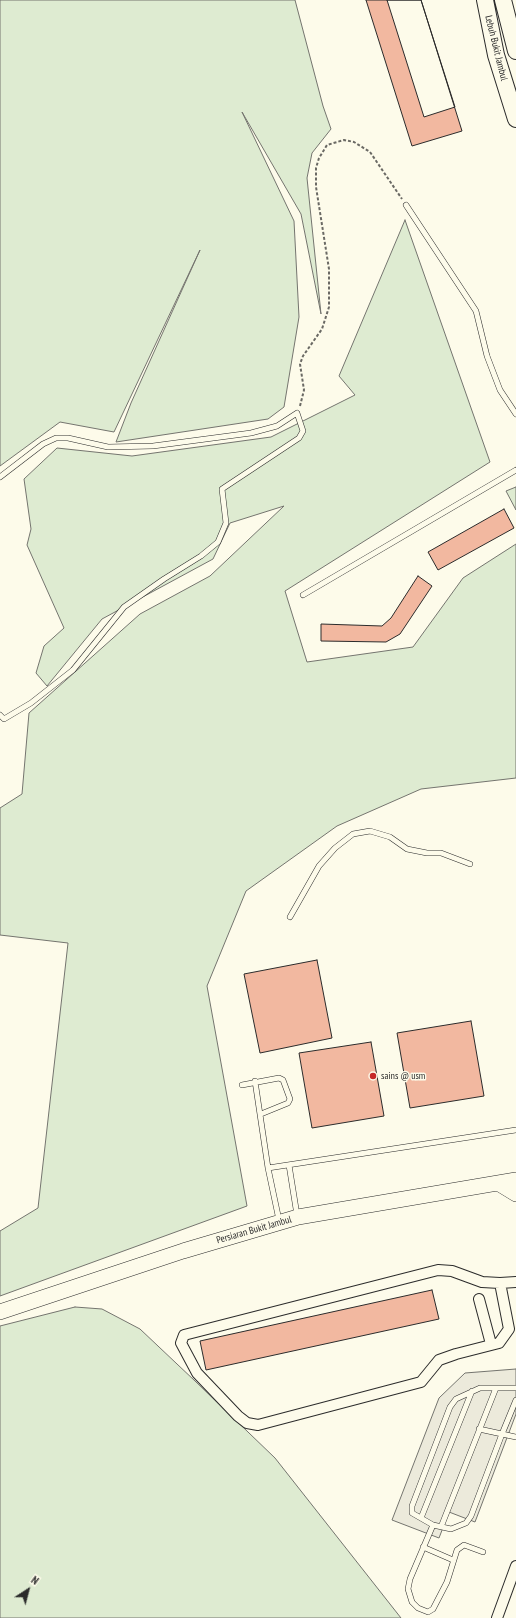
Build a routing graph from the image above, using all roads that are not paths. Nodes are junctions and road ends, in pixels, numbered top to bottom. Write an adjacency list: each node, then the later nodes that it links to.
1 (485, 0): 4 (main road, Lebuh Bukit Jambul)
2 (503, 0): 3 (main road, Lebuh Bukit Jambul)
3 (516, 51)
4 (516, 119)
5 (406, 205): 6 (lane)
6 (516, 414)
7 (516, 470): 9 (lane)
8 (0, 477): 10 (lane)
9 (303, 595)
10 (0, 715)
11 (470, 864): 12 (lane)
12 (290, 917)
13 (255, 1081): 14 (lane); 15 (lane); 15 (lane)
14 (242, 1085)
15 (261, 1114): 18 (lane)
16 (516, 1130): 17 (lane)
17 (289, 1165): 18 (lane); 22 (lane)
18 (268, 1168): 23 (lane)
19 (516, 1180): 20 (street, Persiaran Bukit Jambul)
20 (498, 1183): 21 (street); 22 (street, Persiaran Bukit Jambul)
21 (516, 1194)
22 (298, 1217): 23 (street, Persiaran Bukit Jambul)
23 (280, 1222): 27 (street, Persiaran Bukit Jambul)
24 (516, 1282): 25 (street)
25 (500, 1283): 28 (street); 29 (street)
26 (479, 1299): 29 (street)
27 (0, 1312)
28 (512, 1313): 29 (street)
29 (491, 1344)
30 (496, 1388): 31 (lane); 32 (lane); 34 (lane)
31 (516, 1388)
32 (472, 1391): 37 (lane); 37 (lane)
33 (516, 1400): 35 (lane)
34 (479, 1429): 35 (lane); 39 (lane)
35 (502, 1434): 36 (lane); 39 (lane)
36 (516, 1437)
37 (421, 1518): 38 (lane)
38 (432, 1525): 39 (lane); 40 (lane)
39 (441, 1527)
40 (423, 1547): 42 (lane); 42 (lane)
41 (482, 1552): 42 (lane)
42 (453, 1560)
43 (516, 1566): 44 (street)
44 (497, 1618)

